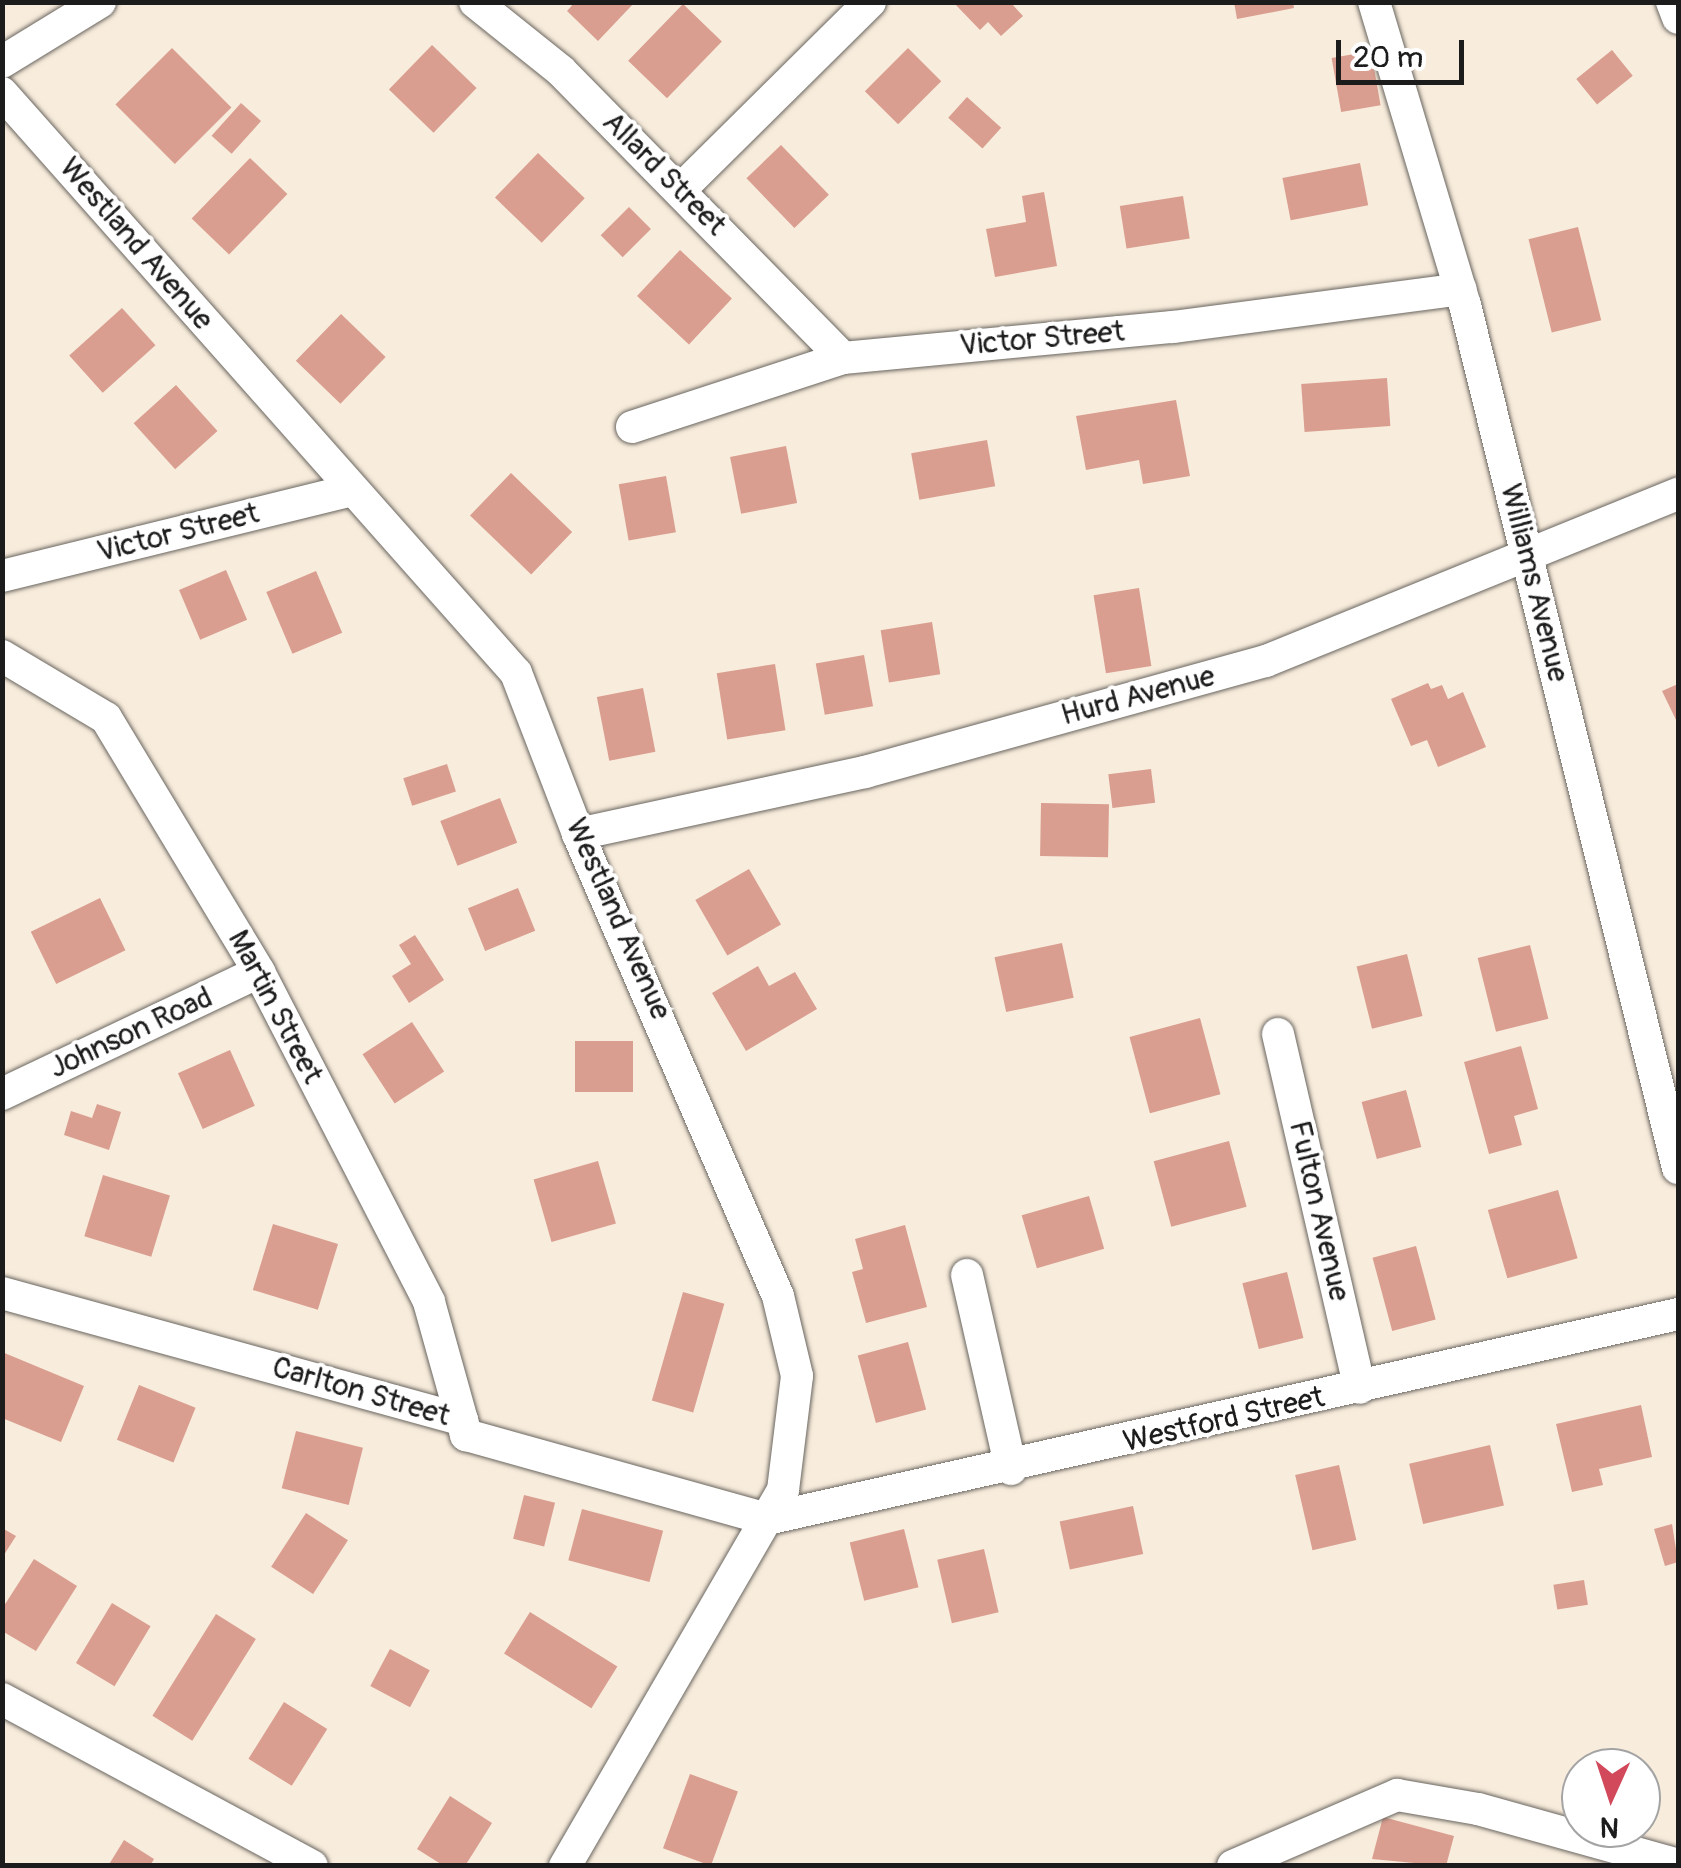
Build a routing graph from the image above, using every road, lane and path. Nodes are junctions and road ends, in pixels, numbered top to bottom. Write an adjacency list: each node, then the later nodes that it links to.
1 (100, 2): 7 (street)
2 (475, 2): 9 (street, Allard Street)
3 (870, 2): 9 (street)
4 (1374, 2): 10 (street, Williams Avenue)
5 (1672, 2): 6 (street)
6 (1678, 18)
7 (2, 62)
8 (2, 92): 13 (street, Westland Avenue)
9 (681, 189): 11 (street, Allard Street)
10 (1460, 290): 11 (street, Victor Street); 15 (street, Williams Avenue)
11 (844, 358): 12 (street, Victor Street)
12 (632, 428)
13 (353, 490): 16 (street, Victor Street); 18 (street, Westland Avenue)
14 (1678, 494): 15 (street, Hurd Avenue)
15 (1528, 556): 18 (street, Hurd Avenue); 22 (street, Williams Avenue)
16 (2, 576)
17 (2, 656): 19 (street, Martin Street)
18 (578, 834): 29 (street, Westland Avenue)
19 (259, 972): 21 (street, Johnson Road); 27 (street, Martin Street)
20 (1278, 1034): 26 (street, Fulton Avenue)
21 (2, 1094)
22 (1678, 1168)
23 (967, 1275): 28 (street)
24 (2, 1293): 27 (street, Carlton Street)
25 (1678, 1314): 26 (street, Westford Street)
26 (1360, 1388): 28 (street, Westford Street)
27 (462, 1420): 29 (street, Carlton Street)
28 (1011, 1469): 29 (street, Westford Street)
29 (767, 1520): 33 (street, Westland Avenue)
30 (2, 1699): 32 (street)
31 (1678, 1865): 34 (street)
32 (312, 1866)
33 (565, 1866)
34 (1233, 1866)

